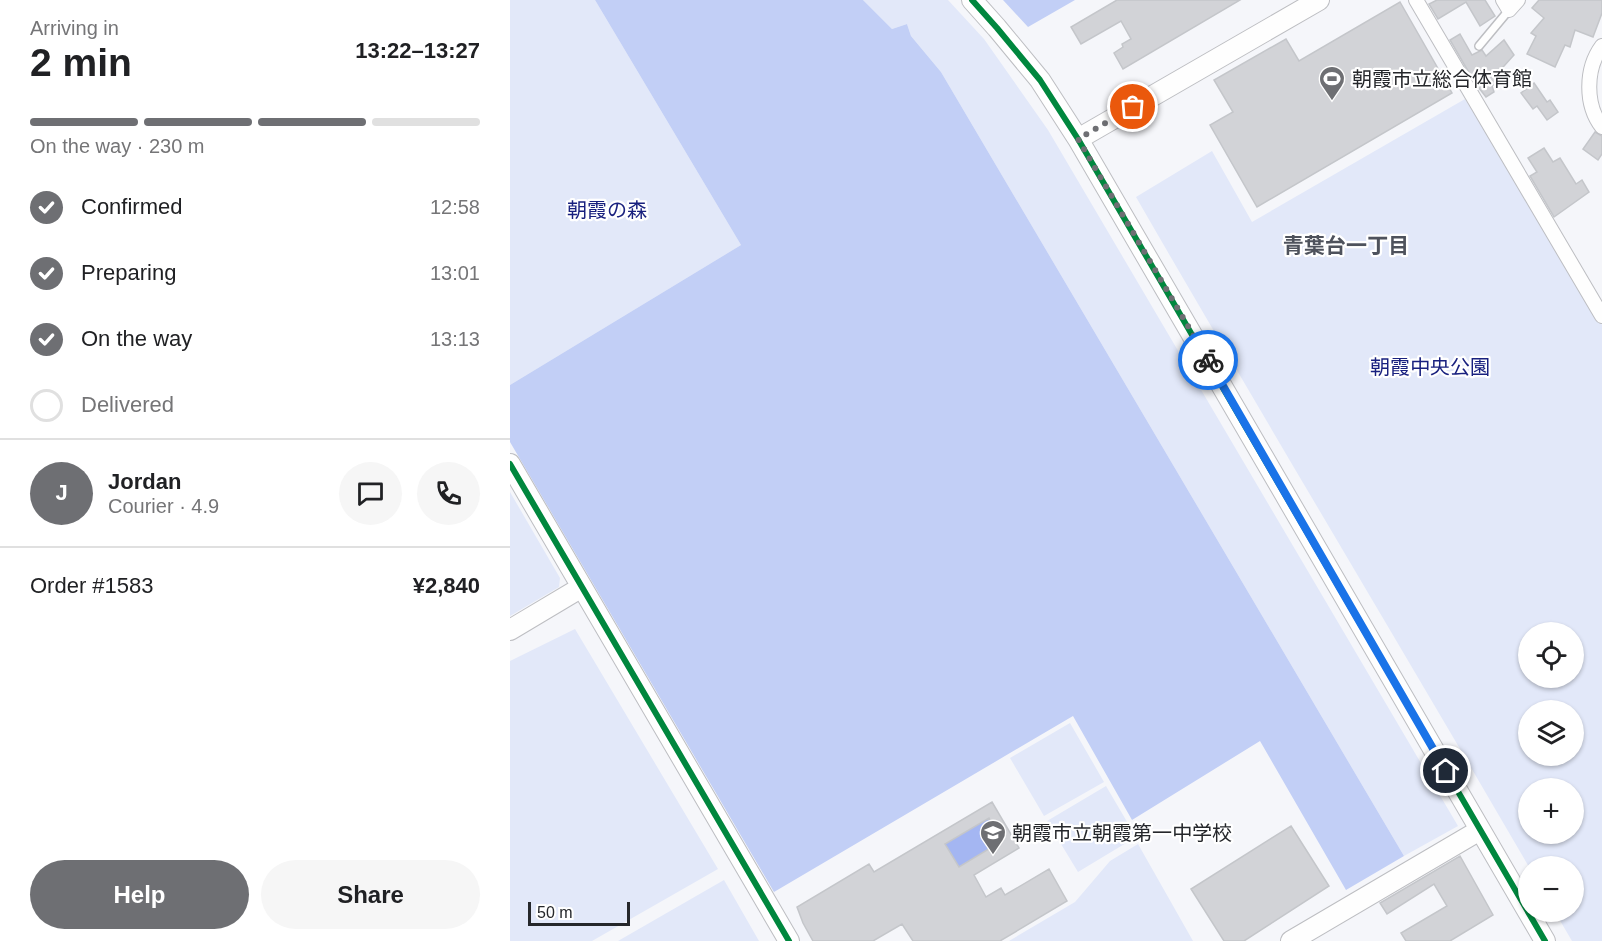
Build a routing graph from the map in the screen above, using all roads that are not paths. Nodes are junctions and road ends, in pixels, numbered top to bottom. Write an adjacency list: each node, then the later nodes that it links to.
1 (972, 0): 8 (street)
2 (1319, 0): 8 (street)
3 (1416, 0): 9 (street)
4 (1510, 3): 5 (lane)
5 (1479, 46)
6 (1602, 46): 7 (street)
7 (1602, 127)
8 (1078, 139): 13 (street)
9 (1602, 316)
10 (510, 464): 11 (street)
11 (582, 587): 12 (street); 14 (street)
12 (510, 630)
13 (1480, 830): 15 (street); 16 (street)
14 (789, 941)
15 (1291, 941)
16 (1545, 941)

